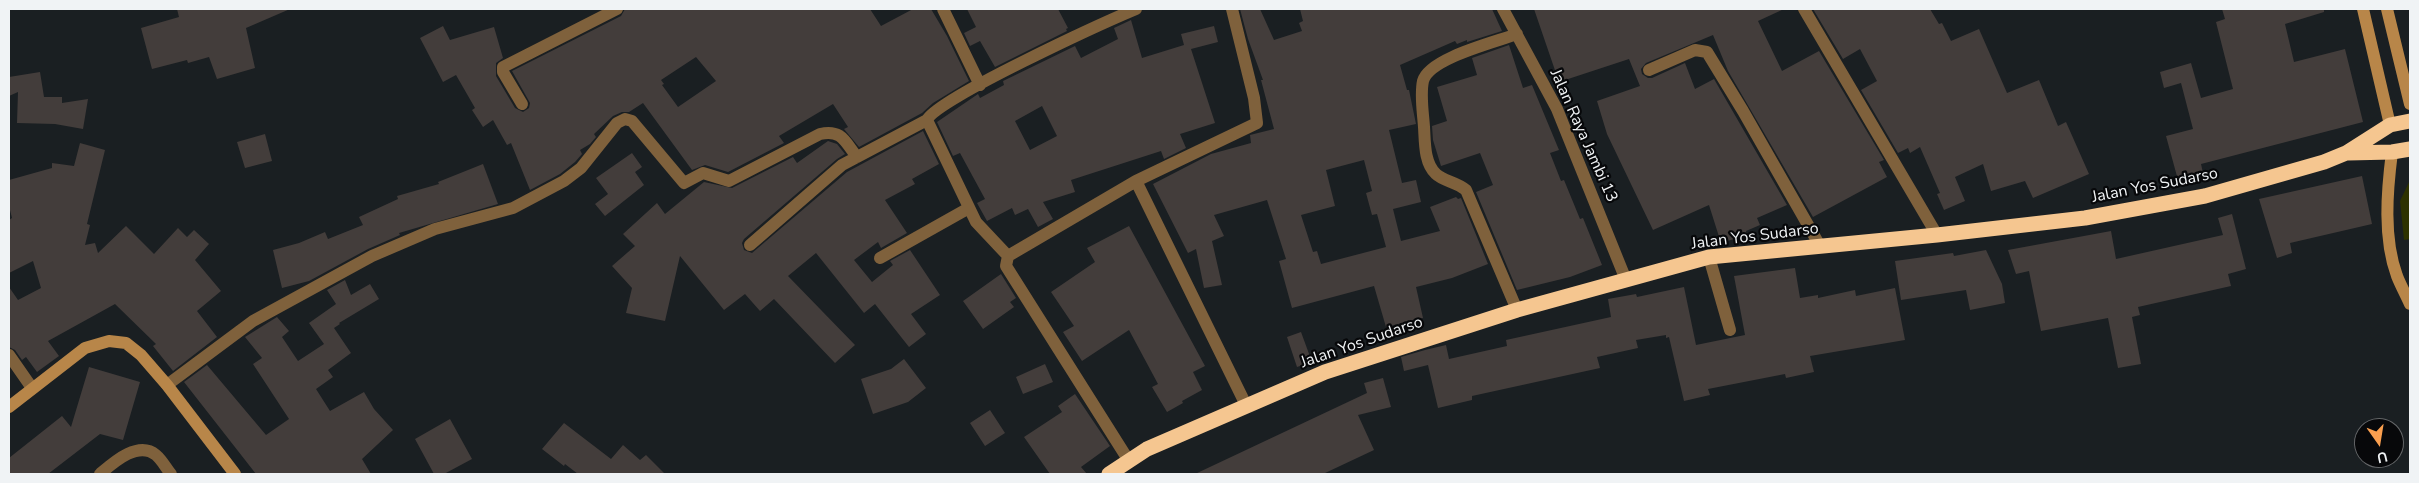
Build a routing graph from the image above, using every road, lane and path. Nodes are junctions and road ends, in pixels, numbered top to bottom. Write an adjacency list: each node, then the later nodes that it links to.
1 (617, 9): 12 (street)
2 (943, 9): 11 (street)
3 (1136, 9): 11 (street)
4 (1232, 9): 21 (street)
5 (1503, 9): 9 (street, Jalan Raya Jambi 13)
6 (1804, 9): 23 (street)
7 (2363, 9): 16 (street)
8 (2387, 9): 13 (street)
9 (1517, 34): 29 (street, Jalan Raya Jambi 13); 31 (street)
10 (1649, 70): 25 (street)
11 (980, 85): 14 (street)
12 (522, 104)
13 (2410, 104)
14 (927, 120): 20 (street); 22 (street)
15 (2410, 121): 16 (highway)
16 (2390, 125): 18 (highway); 19 (highway, Jalan Yos Sudarso)
17 (2410, 149): 18 (highway, Jalan Yos Sudarso)
18 (2392, 152): 19 (highway, Jalan Yos Sudarso); 30 (street)
19 (2346, 153): 23 (highway, Jalan Yos Sudarso)
20 (858, 157): 24 (street); 34 (street)
21 (1136, 181): 26 (street); 36 (street)
22 (969, 208): 26 (street); 28 (street)
23 (1937, 235): 25 (highway, Jalan Yos Sudarso)
24 (750, 245)
25 (1820, 246): 27 (highway, Jalan Yos Sudarso)
26 (1008, 256): 38 (street)
27 (1709, 256): 29 (highway, Jalan Yos Sudarso); 32 (street)
28 (880, 258)
29 (1626, 280): 31 (highway, Jalan Yos Sudarso)
30 (2410, 304)
31 (1517, 310): 36 (highway, Jalan Yos Sudarso)
32 (1730, 330)
33 (9, 355): 35 (street)
34 (167, 385): 35 (street); 41 (street)
35 (32, 388): 37 (street)
36 (1246, 405): 38 (highway, Jalan Yos Sudarso)
37 (9, 407)
38 (1129, 461): 42 (highway, Jalan Yos Sudarso)
39 (100, 474): 40 (street)
40 (171, 474)
41 (235, 474)
42 (1109, 474)

